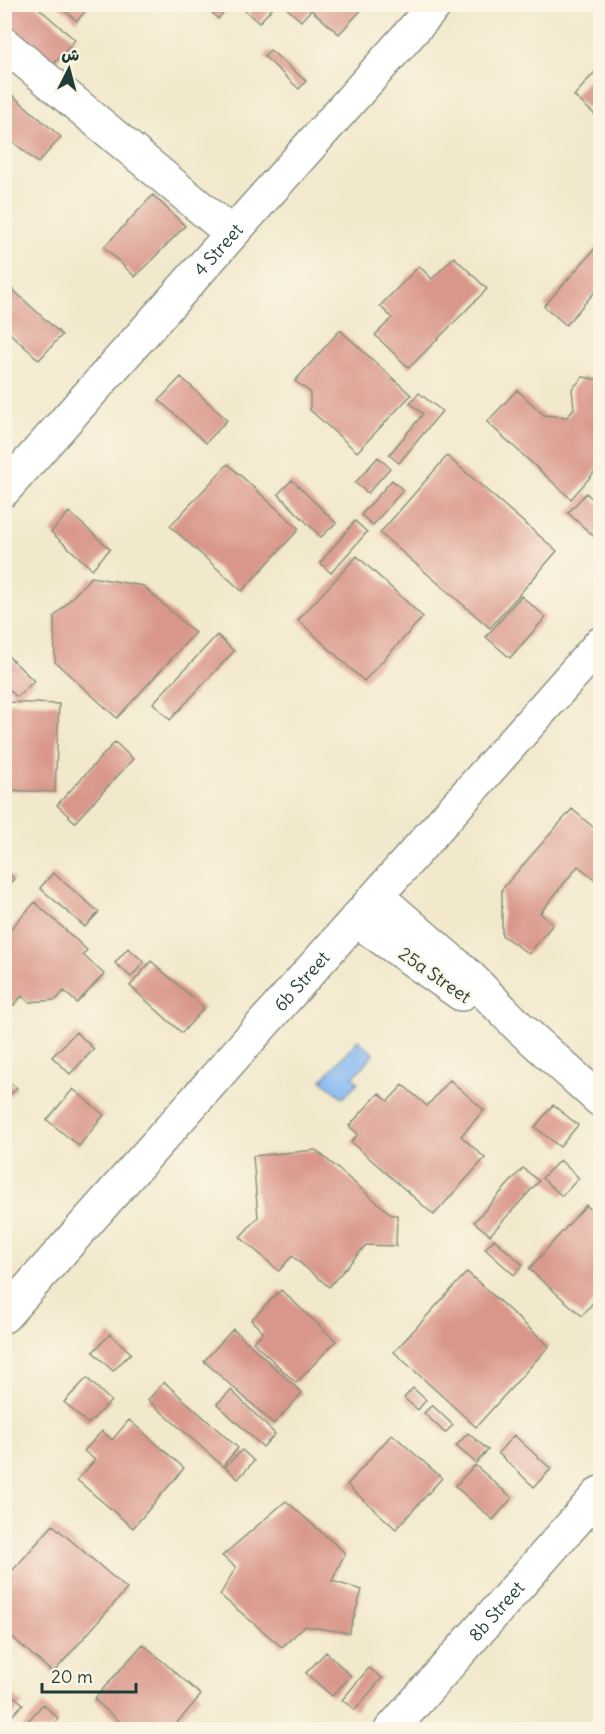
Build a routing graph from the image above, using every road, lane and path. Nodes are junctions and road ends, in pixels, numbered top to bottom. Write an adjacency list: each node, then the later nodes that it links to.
1 (434, 6): 3 (street, 4 Street)
2 (4, 44): 3 (street)
3 (231, 233): 4 (street, 4 Street)
4 (4, 490)
5 (600, 644): 6 (street, 6b Street)
6 (377, 896): 7 (street, 6b Street); 8 (street, 25a Street)
7 (356, 920): 8 (street, 25a Street); 10 (street, 6b Street)
8 (518, 1026): 9 (street, 25a Street)
9 (600, 1100)
10 (4, 1316)
11 (600, 1493): 12 (street, 8b Street)
12 (391, 1730)

